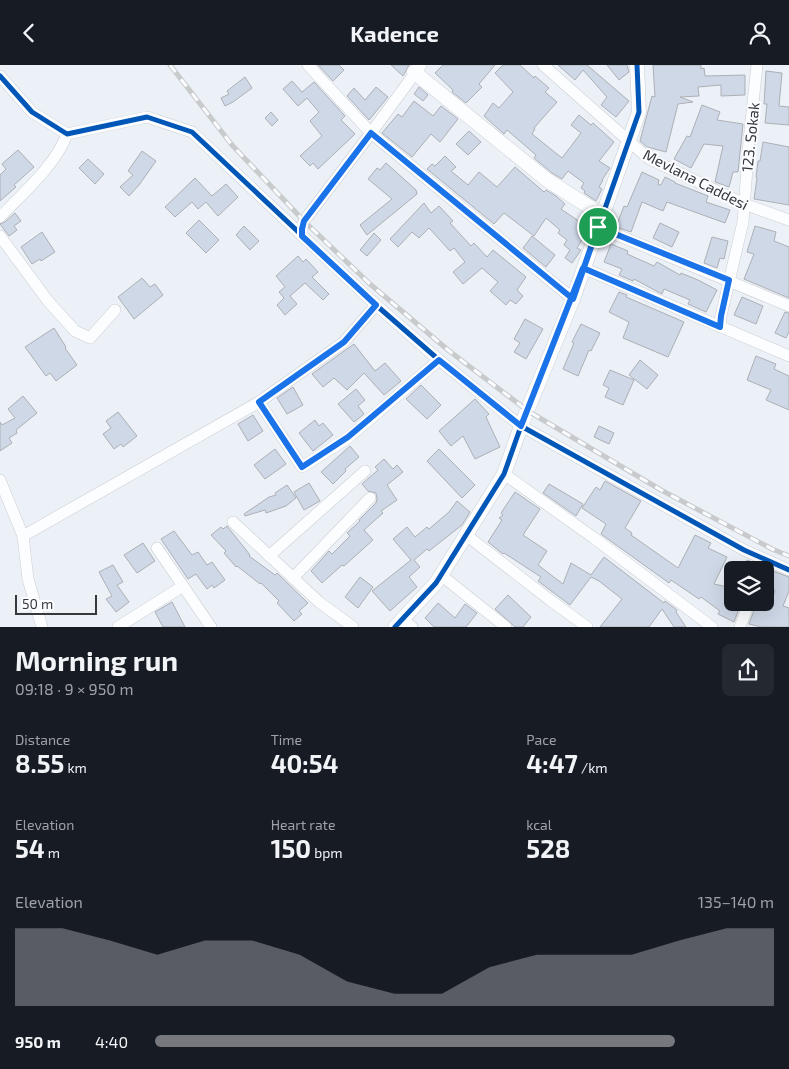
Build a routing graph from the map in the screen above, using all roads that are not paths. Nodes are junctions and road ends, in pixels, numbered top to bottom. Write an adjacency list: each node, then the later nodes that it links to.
1 (308, 65): 7 (street)
2 (543, 65): 9 (street, Mevlana Caddesi)
3 (637, 65): 9 (street)
4 (757, 65): 10 (street, 123. Sokak)
5 (417, 69): 7 (street); 13 (street)
6 (0, 76): 8 (street)
7 (371, 133): 15 (street); 18 (street)
8 (67, 134): 11 (street); 15 (street)
9 (628, 141): 10 (street, Mevlana Caddesi); 13 (street)
10 (744, 204): 12 (street, Mevlana Caddesi); 17 (street, 123. Sokak)
11 (0, 217)
12 (789, 220)
13 (600, 221): 16 (street); 17 (street)
14 (0, 236): 21 (street)
15 (302, 236): 19 (street)
16 (583, 268): 18 (street); 22 (street)
17 (729, 280): 20 (street); 22 (street, 123. Sokak)
18 (573, 299): 26 (street)
19 (376, 305): 24 (street); 25 (street)
20 (789, 306)
21 (115, 310)
22 (720, 327): 23 (street)
23 (789, 356)
24 (439, 360): 25 (street); 26 (street)
25 (259, 402): 33 (street)
26 (521, 426): 28 (street); 36 (street)
27 (365, 471): 35 (street)
28 (504, 474): 32 (street); 50 (street)
29 (0, 480): 33 (street)
30 (370, 498): 40 (street)
31 (233, 522): 35 (street)
32 (466, 535): 39 (street); 49 (street)
33 (23, 536): 44 (street)
34 (156, 549): 41 (street)
35 (268, 556): 40 (street)
36 (759, 561)
37 (774, 567): 38 (street)
38 (789, 570)
39 (440, 575): 43 (street); 48 (street)
40 (293, 578): 47 (street)
41 (183, 586): 45 (street); 46 (street)
42 (746, 611): 51 (street)
43 (403, 624)
44 (42, 627)
45 (118, 627)
46 (212, 627)
47 (353, 627)
48 (506, 627)
49 (587, 627)
50 (712, 627)
51 (740, 627)

